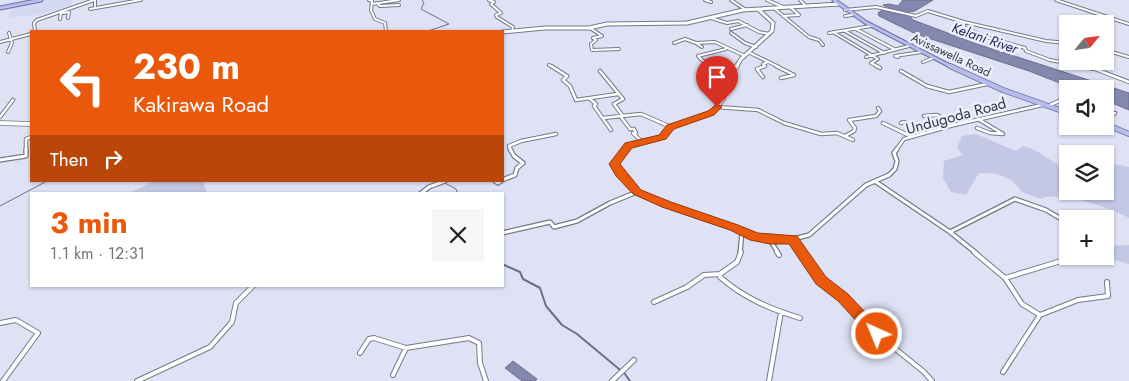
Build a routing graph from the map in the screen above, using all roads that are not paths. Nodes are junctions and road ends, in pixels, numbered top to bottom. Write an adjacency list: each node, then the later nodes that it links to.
1 (41, 0): 21 (main road)
2 (95, 0): 19 (street); 29 (street)
3 (141, 0): 13 (street)
4 (369, 0): 15 (street)
5 (399, 0): 16 (street)
6 (489, 0): 48 (street)
7 (704, 0): 14 (street)
8 (731, 0): 25 (street)
9 (768, 0): 22 (street)
10 (800, 0): 20 (street)
11 (834, 0): 17 (main road, Avissawella Road)
12 (1056, 0): 40 (street)
13 (134, 1): 23 (street)
14 (711, 2)
15 (372, 4): 16 (street); 46 (street)
16 (378, 4): 18 (street)
17 (839, 4): 20 (street); 27 (main road, Avissawella Road)
18 (400, 5)
19 (95, 6)
20 (805, 6): 22 (street)
21 (0, 8)
22 (788, 8): 24 (street); 32 (street)
23 (90, 9)
24 (775, 9): 26 (street); 31 (street)
25 (746, 10): 26 (street); 35 (street)
26 (759, 10): 53 (street)
27 (845, 10): 30 (main road, Avissawella Road); 38 (street)
28 (61, 13): 29 (street); 34 (street); 36 (street)
29 (52, 15): 45 (street)
30 (852, 15): 33 (street); 41 (main road, Avissawella Road)
31 (783, 16): 32 (street); 59 (street)
32 (796, 16): 37 (street)
33 (845, 16)
34 (68, 18)
35 (712, 18): 39 (street); 42 (street)
36 (60, 19)
37 (801, 20)
38 (964, 22): 56 (street); 87 (street)
39 (747, 24): 43 (street); 53 (street)
40 (1129, 24)
41 (871, 26): 44 (street); 60 (main road, Avissawella Road)
42 (590, 28): 48 (street); 64 (street)
43 (730, 29)
44 (856, 29): 47 (street); 66 (street)
45 (35, 30)
46 (386, 30)
47 (845, 30): 68 (street); 72 (street)
48 (512, 31): 49 (street)
49 (504, 32)
50 (9, 33): 54 (street)
51 (732, 33): 63 (street)
52 (30, 34): 54 (street)
53 (770, 34): 63 (street)
54 (12, 39): 55 (street); 67 (street)
55 (1, 41): 61 (street)
56 (1059, 42)
57 (674, 43): 58 (street)
58 (696, 43): 62 (street); 65 (street)
59 (823, 45)
60 (909, 46): 66 (street); 69 (main road, Avissawella Road)
61 (0, 47)
62 (702, 47)
63 (756, 47): 70 (street)
64 (619, 49)
65 (728, 49): 73 (street); 78 (street)
66 (895, 50): 68 (street)
67 (8, 52)
68 (884, 52): 72 (street)
69 (921, 52): 75 (street); 76 (main road, Avissawella Road)
70 (750, 53): 73 (street); 79 (street)
71 (1114, 53): 77 (street)
72 (873, 55): 74 (street); 82 (street)
73 (745, 56): 95 (street)
74 (866, 57)
75 (898, 57)
76 (934, 58): 80 (street); 88 (main road, Avissawella Road)
77 (1129, 58)
78 (707, 61)
79 (768, 62): 85 (street); 86 (street)
80 (923, 62)
81 (549, 64): 90 (street)
82 (880, 68)
83 (600, 71): 89 (street)
84 (901, 71): 88 (street)
85 (763, 77)
86 (781, 78)
87 (1129, 82)
88 (988, 83): 93 (main road, Avissawella Road)
89 (619, 94): 90 (street); 98 (street)
90 (590, 98): 101 (street)
91 (13, 100): 100 (street)
92 (1059, 101): 94 (street)
93 (1042, 105): 94 (main road, Avissawella Road); 102 (street, Undugoda Road)
94 (1047, 106): 97 (main road, Avissawella Road)
95 (717, 107): 109 (street); 116 (street)
96 (878, 108): 116 (street)
97 (1059, 110)
98 (622, 115): 101 (street); 109 (street); 119 (street)
99 (924, 116): 107 (street)
100 (0, 117)
101 (603, 118): 111 (street)
102 (978, 119): 107 (street, Undugoda Road); 110 (street)
103 (883, 123): 117 (street)
104 (900, 123): 112 (street)
105 (0, 124): 106 (street)
106 (30, 124)
107 (954, 124): 112 (street, Undugoda Road)
108 (1114, 126): 114 (main road)
109 (670, 127): 119 (street)
110 (977, 128)
111 (611, 130)
112 (926, 133): 117 (street, Undugoda Road)
113 (556, 134): 121 (street)
114 (1129, 134)
115 (30, 137): 120 (street)
116 (845, 137): 118 (street)
117 (912, 137): 123 (street, Undugoda Road)
118 (853, 140)
119 (642, 142): 125 (street)
120 (0, 160)
121 (504, 180)
122 (442, 182): 124 (street)
123 (876, 182): 128 (street); 130 (street, Undugoda Road)
124 (423, 192)
125 (637, 192): 127 (street); 129 (street)
126 (1059, 218): 128 (street)
127 (742, 231): 131 (street); 134 (street)
128 (950, 232): 135 (street)
129 (504, 233)
130 (793, 239): 131 (street); 153 (street)
131 (770, 240): 132 (street)
132 (779, 255)
133 (1059, 262): 135 (street)
134 (720, 274): 138 (street); 139 (street)
135 (1005, 278): 140 (street)
136 (1107, 282): 140 (street)
137 (252, 287): 149 (street)
138 (654, 302)
139 (781, 312): 141 (street); 152 (street)
140 (1040, 315): 146 (street)
141 (800, 318)
142 (0, 323): 148 (street)
143 (406, 348): 144 (street); 147 (street); 150 (street)
144 (360, 353)
145 (634, 360): 151 (street)
146 (1003, 372)
147 (393, 375)
148 (3, 381)
149 (137, 381)
150 (486, 381)
151 (612, 381)
152 (769, 381)
153 (932, 381)

